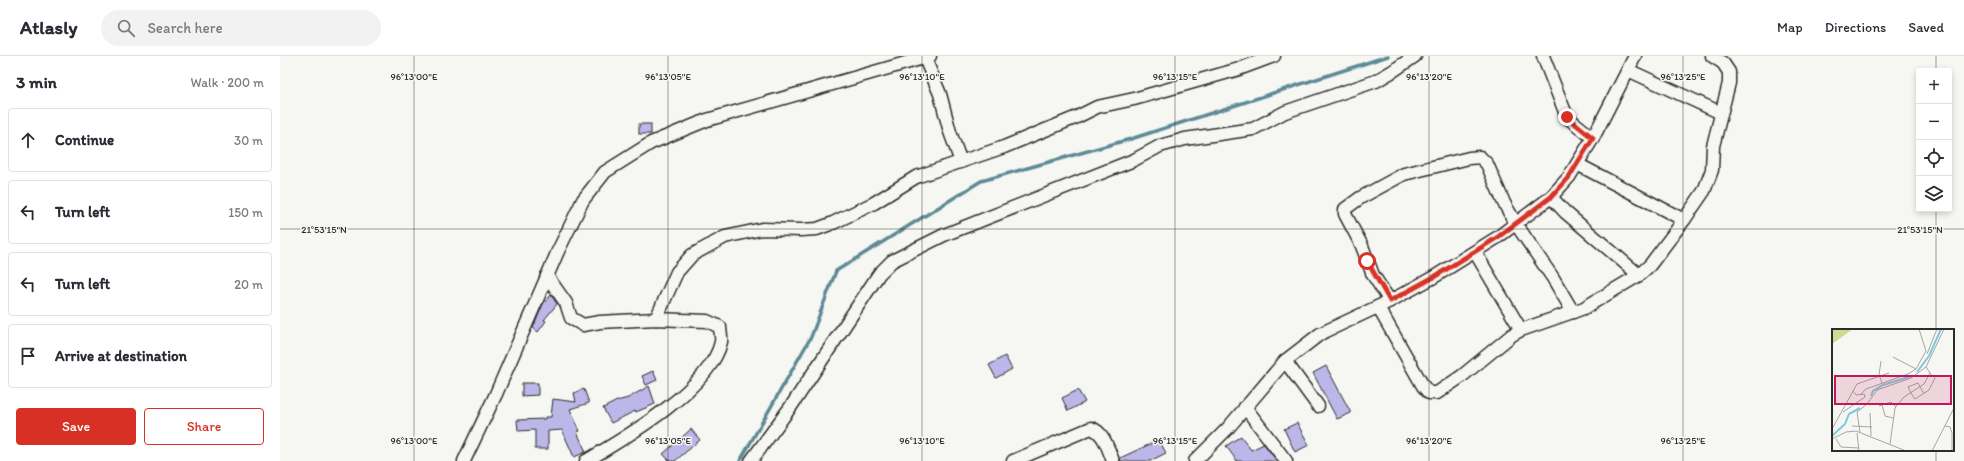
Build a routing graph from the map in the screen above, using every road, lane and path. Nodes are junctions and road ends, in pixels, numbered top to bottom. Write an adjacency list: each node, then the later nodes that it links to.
1 (1274, 56): 10 (street)
2 (1415, 56): 29 (street)
3 (1543, 56): 9 (street)
4 (1635, 56): 7 (street)
5 (1712, 56): 8 (street)
6 (926, 57): 10 (street); 17 (street)
7 (1628, 70): 8 (street); 9 (street)
8 (1721, 113): 13 (street)
9 (1593, 138): 11 (street)
10 (961, 162): 21 (street)
11 (1577, 164): 12 (street); 13 (street)
12 (1551, 197): 14 (street); 16 (street)
13 (1684, 220): 16 (street)
14 (1516, 224): 15 (street); 18 (street); 20 (street)
15 (1475, 252): 18 (street); 22 (street)
16 (1639, 275): 20 (street)
17 (547, 276): 21 (street); 27 (street)
18 (1390, 301): 19 (street)
19 (1378, 307): 22 (street); 23 (street)
20 (1573, 312): 22 (street)
21 (656, 319): 28 (street)
22 (1520, 330)
23 (1285, 361): 24 (street); 25 (street)
24 (1318, 406)
25 (1246, 407): 32 (street); 33 (street)
26 (1035, 457): 30 (street); 31 (street)
27 (464, 461)
28 (586, 461)
29 (751, 461)
30 (1013, 461)
31 (1113, 461)
32 (1195, 461)
33 (1286, 461)

